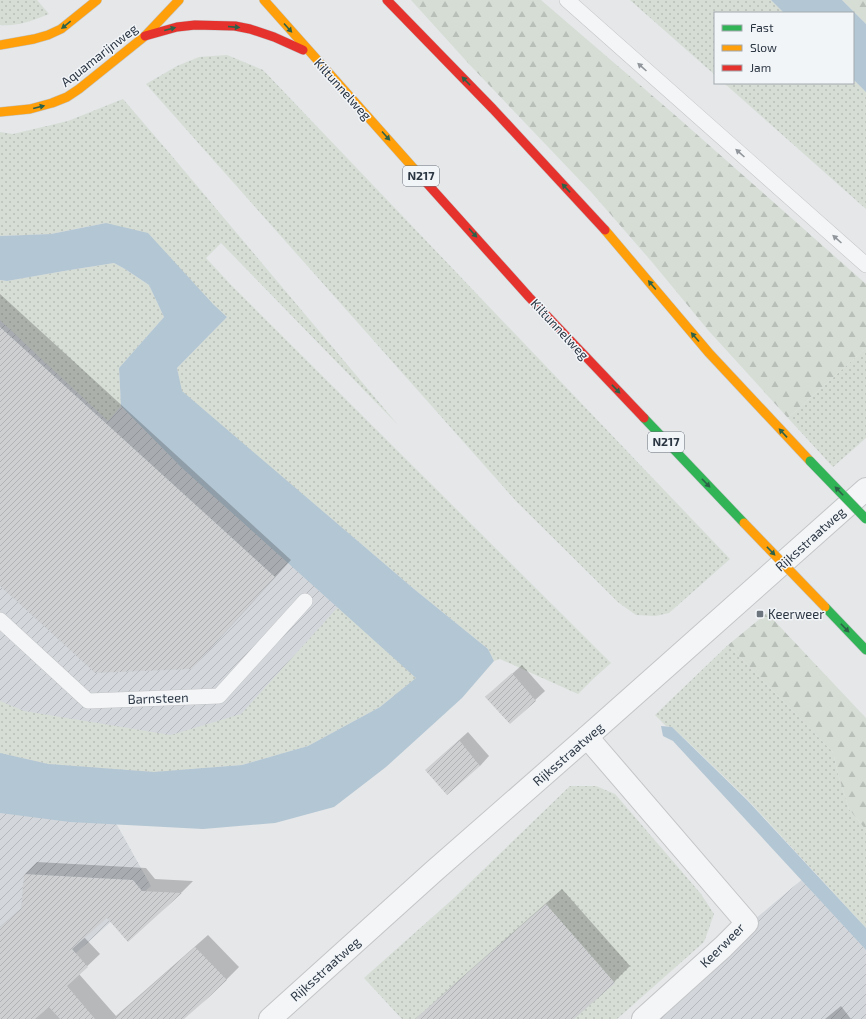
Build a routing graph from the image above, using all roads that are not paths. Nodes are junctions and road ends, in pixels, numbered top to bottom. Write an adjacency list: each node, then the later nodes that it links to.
1 (97, 0): 7 (main road, one-way to 7)
2 (179, 0): 6 (main road, Aquamarijnweg)
3 (264, 0): 8 (main road, Kiltunnelweg / N217, one-way to 8)
4 (387, 0): 12 (main road, one-way to 4, bridge)
5 (567, 0): 10 (lane, one-way to 5)
6 (146, 36): 8 (main road, one-way to 8); 9 (main road, Aquamarijnweg, one-way to 6)
7 (0, 45)
8 (313, 55): 15 (main road, Kiltunnelweg / N217, one-way to 15, bridge)
9 (0, 112)
10 (866, 265)
11 (866, 490): 16 (street, Rijksstraatweg)
12 (866, 519)
13 (306, 601): 14 (lane, Barnsteen)
14 (0, 620)
15 (866, 650)
16 (587, 737): 17 (street, Rijksstraatweg); 18 (street, Keerweer)
17 (270, 1019)
18 (643, 1019)

